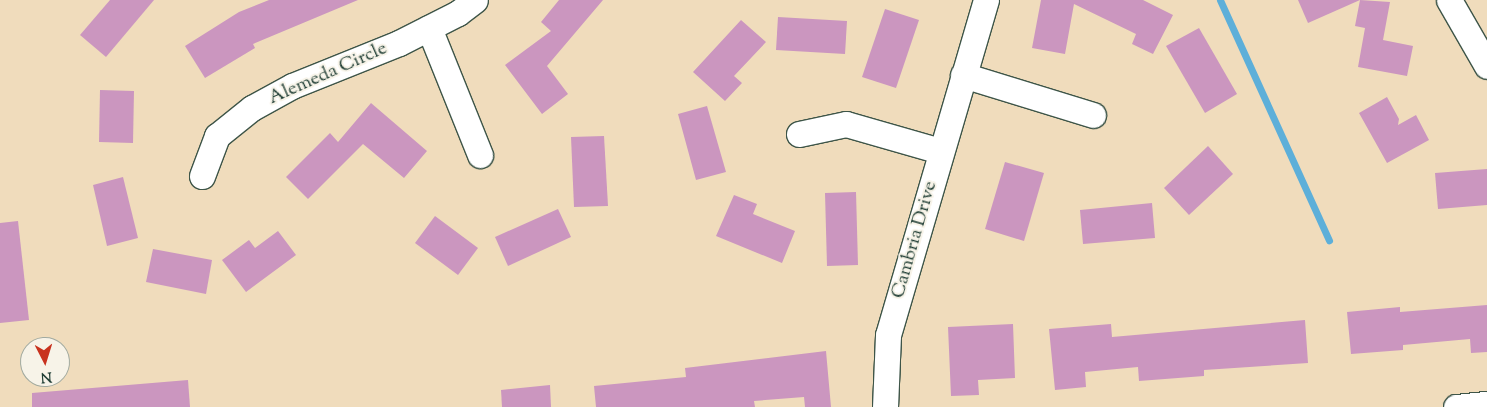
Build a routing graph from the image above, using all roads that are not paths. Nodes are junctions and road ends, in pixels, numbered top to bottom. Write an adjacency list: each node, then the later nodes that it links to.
1 (476, 0): 4 (street, Alemeda Circle)
2 (986, 0): 6 (street, Cambria Drive)
3 (1449, 0): 5 (street)
4 (429, 28): 10 (street); 11 (street, Alemeda Circle)
5 (1487, 66)
6 (963, 75): 7 (street); 9 (street, Cambria Drive)
7 (1093, 115)
8 (799, 134): 9 (street)
9 (940, 151): 13 (street, Cambria Drive)
10 (480, 155)
11 (202, 176)
12 (1487, 404): 14 (street)
13 (884, 407)
14 (1456, 407)

